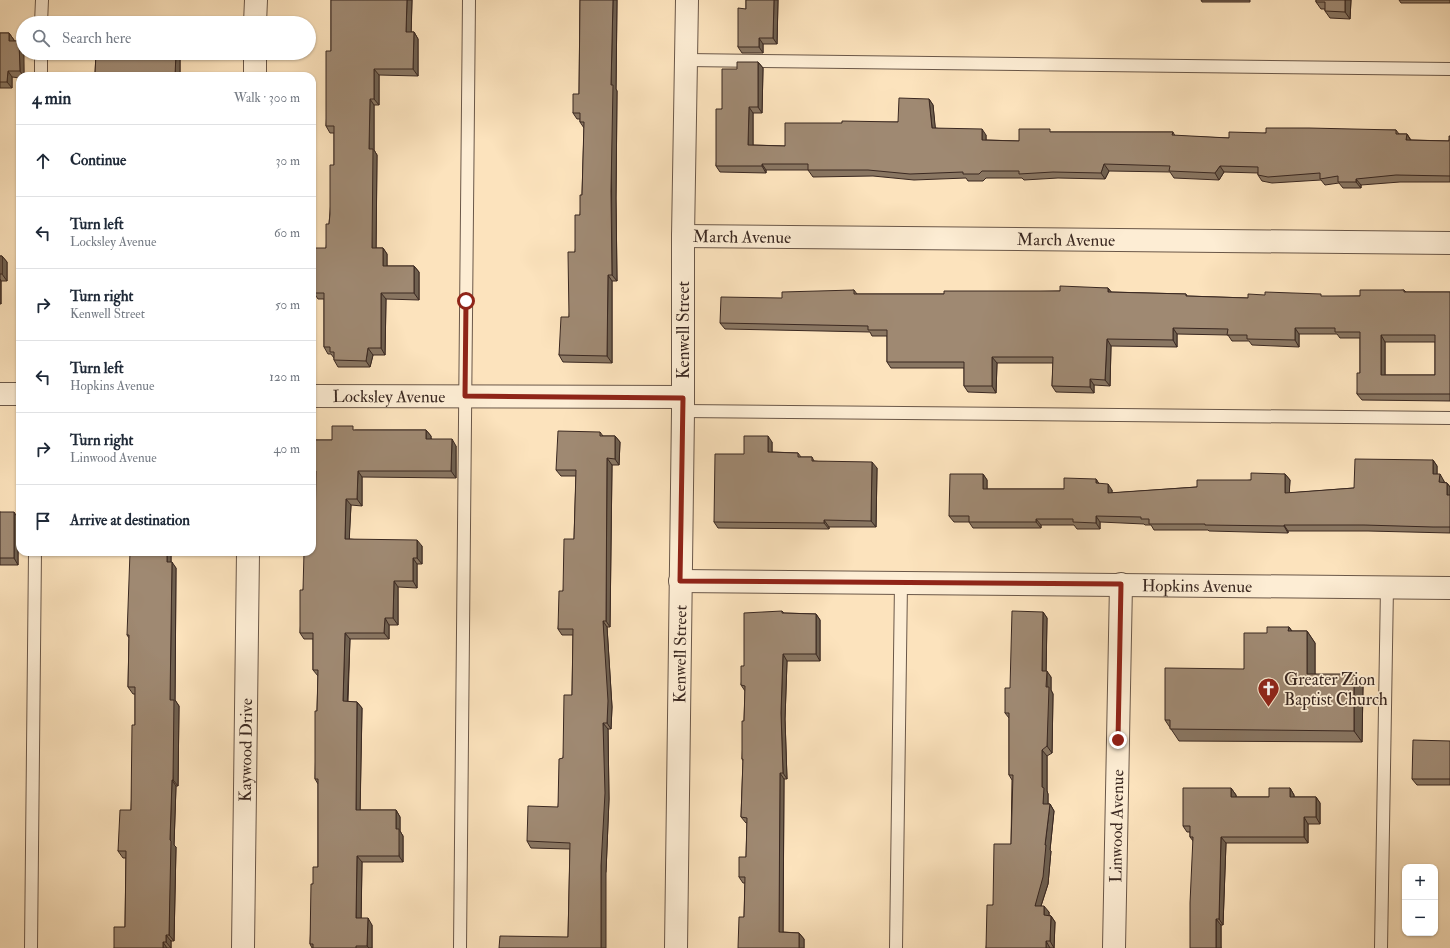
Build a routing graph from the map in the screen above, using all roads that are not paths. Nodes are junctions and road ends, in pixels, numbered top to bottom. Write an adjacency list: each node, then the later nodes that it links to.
1 (42, 0): 5 (lane)
2 (256, 0): 6 (street)
3 (469, 0): 18 (lane)
4 (687, 0): 9 (street, Kenwell Street)
5 (41, 16)
6 (255, 16)
7 (41, 60): 11 (lane)
8 (255, 60): 12 (street)
9 (687, 60): 10 (lane); 13 (street, Kenwell Street)
10 (1450, 69)
11 (41, 72)
12 (255, 72)
13 (683, 236): 14 (street, March Avenue); 19 (street, Kenwell Street)
14 (1450, 243)
15 (0, 394): 16 (street)
16 (16, 394)
17 (316, 396): 18 (street, Locksley Avenue)
18 (465, 396): 19 (street, Locksley Avenue); 30 (lane)
19 (683, 404): 20 (lane); 23 (street, Kenwell Street)
20 (1450, 418)
21 (35, 556): 28 (lane)
22 (248, 556): 29 (street, Kaywood Drive)
23 (680, 581): 24 (street, Hopkins Avenue); 31 (street, Kenwell Street)
24 (901, 583): 25 (street, Hopkins Avenue); 32 (lane)
25 (1121, 584): 26 (street, Hopkins Avenue); 33 (street, Linwood Avenue)
26 (1387, 587): 27 (street, Hopkins Avenue); 34 (lane)
27 (1450, 588)
28 (31, 948)
29 (243, 948)
30 (460, 948)
31 (676, 948)
32 (896, 948)
33 (1114, 948)
34 (1381, 948)

